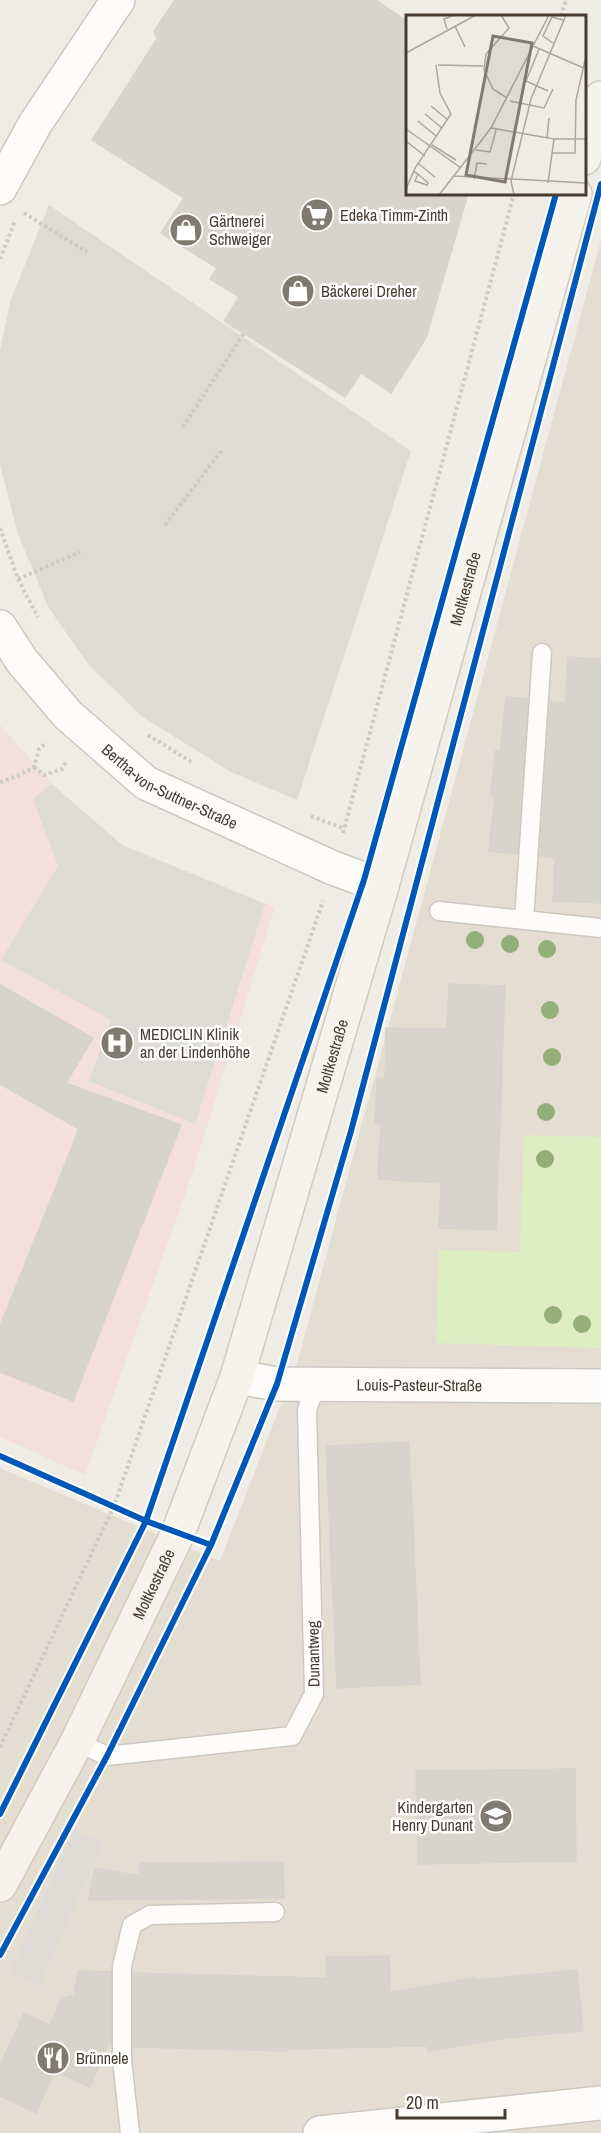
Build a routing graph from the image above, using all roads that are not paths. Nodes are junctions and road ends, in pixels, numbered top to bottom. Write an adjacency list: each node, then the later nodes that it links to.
1 (118, 0): 5 (street)
2 (601, 98): 3 (street)
3 (586, 154)
4 (574, 195): 8 (street, Moltkestraße)
5 (10, 199)
6 (0, 627): 8 (street, Bertha-von-Suttner-Straße)
7 (542, 653): 10 (lane)
8 (382, 886): 12 (street, Moltkestraße)
9 (439, 911): 10 (lane)
10 (524, 920): 11 (lane)
11 (601, 928)
12 (237, 1377): 13 (street, Louis-Pasteur-Straße); 15 (street, Moltkestraße)
13 (315, 1384): 14 (street, Louis-Pasteur-Straße); 15 (lane, Dunantweg)
14 (601, 1386)
15 (77, 1742): 16 (street, Moltkestraße)
16 (0, 1885)
17 (275, 1912): 19 (lane)
18 (601, 2103): 20 (street)
19 (130, 2133)
20 (324, 2133)

